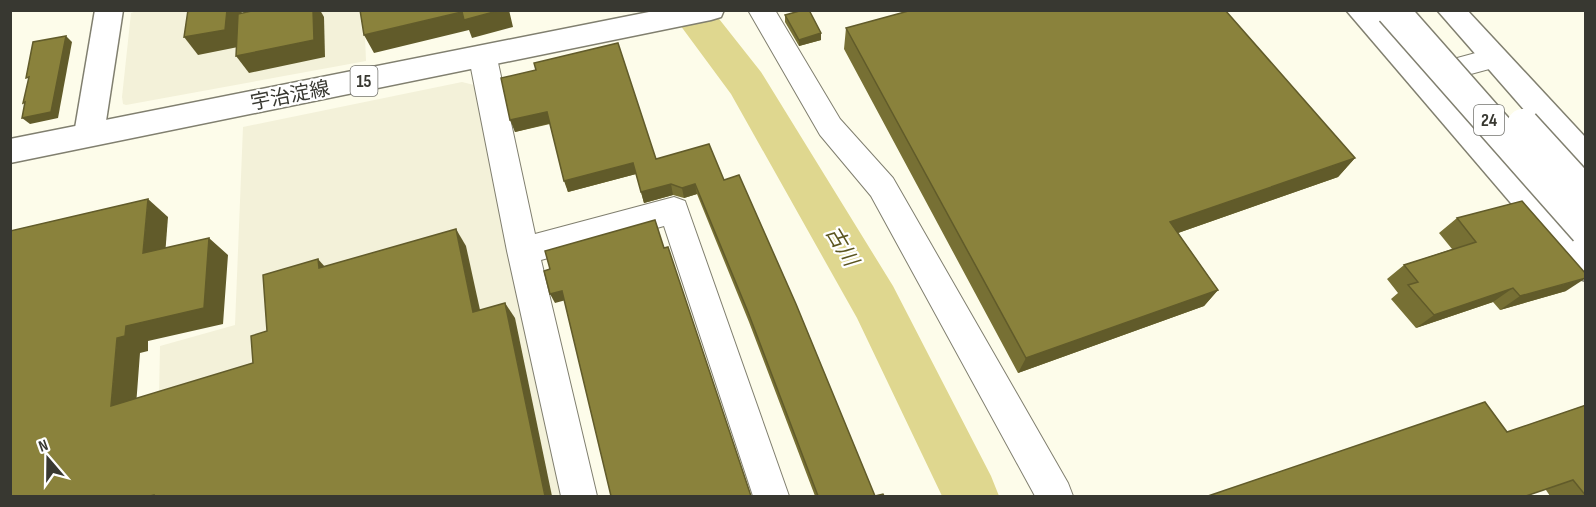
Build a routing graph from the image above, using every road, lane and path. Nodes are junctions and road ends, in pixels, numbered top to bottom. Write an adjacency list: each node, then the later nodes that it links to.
1 (109, 10): 11 (main road)
2 (711, 10): 8 (main road, 宇治淀線 / 15)
3 (761, 10): 21 (street)
4 (1359, 10): 10 (main road)
5 (1392, 10): 16 (main road, 24, bridge)
6 (1419, 10): 15 (main road, 24, bridge)
7 (1449, 10): 9 (main road)
8 (483, 58): 11 (main road, 宇治淀線 / 15); 17 (street)
9 (1494, 58): 10 (street); 13 (main road)
10 (1419, 78): 14 (main road)
11 (89, 134): 12 (main road, 宇治淀線 / 15)
12 (10, 151)
13 (1581, 155): 14 (street)
14 (1508, 178): 18 (main road)
15 (1586, 194)
16 (1586, 230)
17 (523, 251): 19 (street); 20 (street)
18 (1586, 267)
19 (579, 496)
20 (771, 496)
21 (1055, 496)

